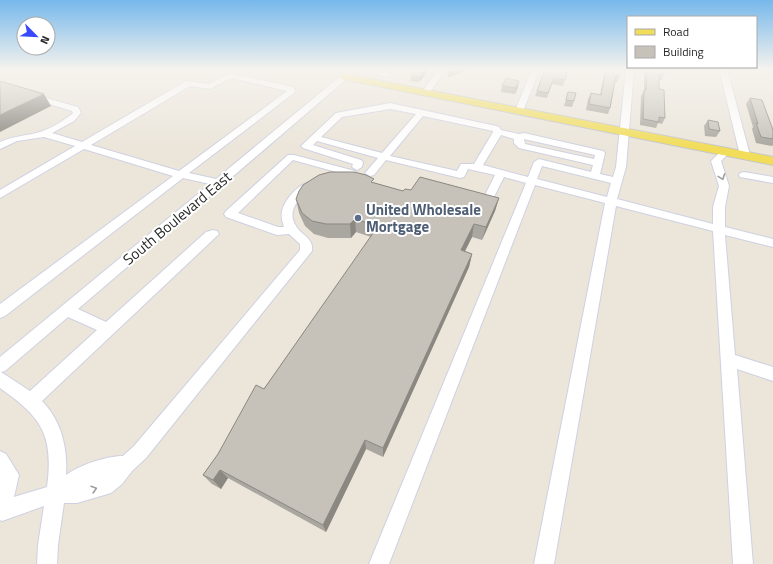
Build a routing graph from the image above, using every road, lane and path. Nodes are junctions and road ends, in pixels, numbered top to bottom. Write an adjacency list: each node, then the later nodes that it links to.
1 (27, 95): 13 (street)
2 (168, 95): 16 (street)
3 (285, 95): 26 (street)
4 (324, 95): 32 (street, South Boulevard East)
5 (437, 95): 9 (main road)
6 (525, 95): 9 (street)
7 (627, 95): 12 (street)
8 (730, 95): 19 (street)
9 (519, 111): 12 (main road)
10 (421, 113): 11 (street); 14 (street); 20 (street)
11 (498, 132): 17 (street); 23 (street)
12 (624, 132): 18 (main road); 31 (street)
13 (44, 134): 15 (street); 16 (street)
14 (315, 138): 20 (street); 24 (street)
15 (0, 146)
16 (84, 146): 26 (street); 33 (street)
17 (547, 146): 22 (street); 28 (street)
18 (725, 152): 19 (main road); 36 (street, one-way to 36)
19 (745, 155): 21 (main road)
20 (384, 156): 23 (street); 24 (street)
21 (773, 161)
22 (539, 162): 28 (street); 30 (street)
23 (478, 167): 25 (street)
24 (355, 172): 37 (street); 37 (street)
25 (500, 174): 30 (street); 34 (street)
26 (181, 175): 32 (street); 41 (street)
27 (744, 175): 29 (street)
28 (595, 176): 31 (street)
29 (773, 180)
30 (531, 181): 35 (street); 52 (street)
31 (616, 181): 35 (street)
32 (219, 183): 40 (street, South Boulevard East)
33 (0, 196)
34 (487, 201)
35 (611, 201): 36 (street); 53 (street)
36 (719, 229): 39 (street); 43 (street)
37 (293, 230): 49 (street)
38 (213, 234): 42 (street)
39 (773, 243)
40 (67, 310): 42 (street); 44 (street, South Boulevard East)
41 (0, 312)
42 (108, 329): 47 (street)
43 (728, 359): 45 (street); 54 (street)
44 (0, 366)
45 (773, 374)
46 (0, 379): 47 (street)
47 (30, 401): 49 (street)
48 (0, 460): 50 (street)
49 (56, 493): 50 (street); 51 (street)
50 (1, 515)
51 (47, 564)
52 (379, 564)
53 (544, 564)
54 (743, 564)

